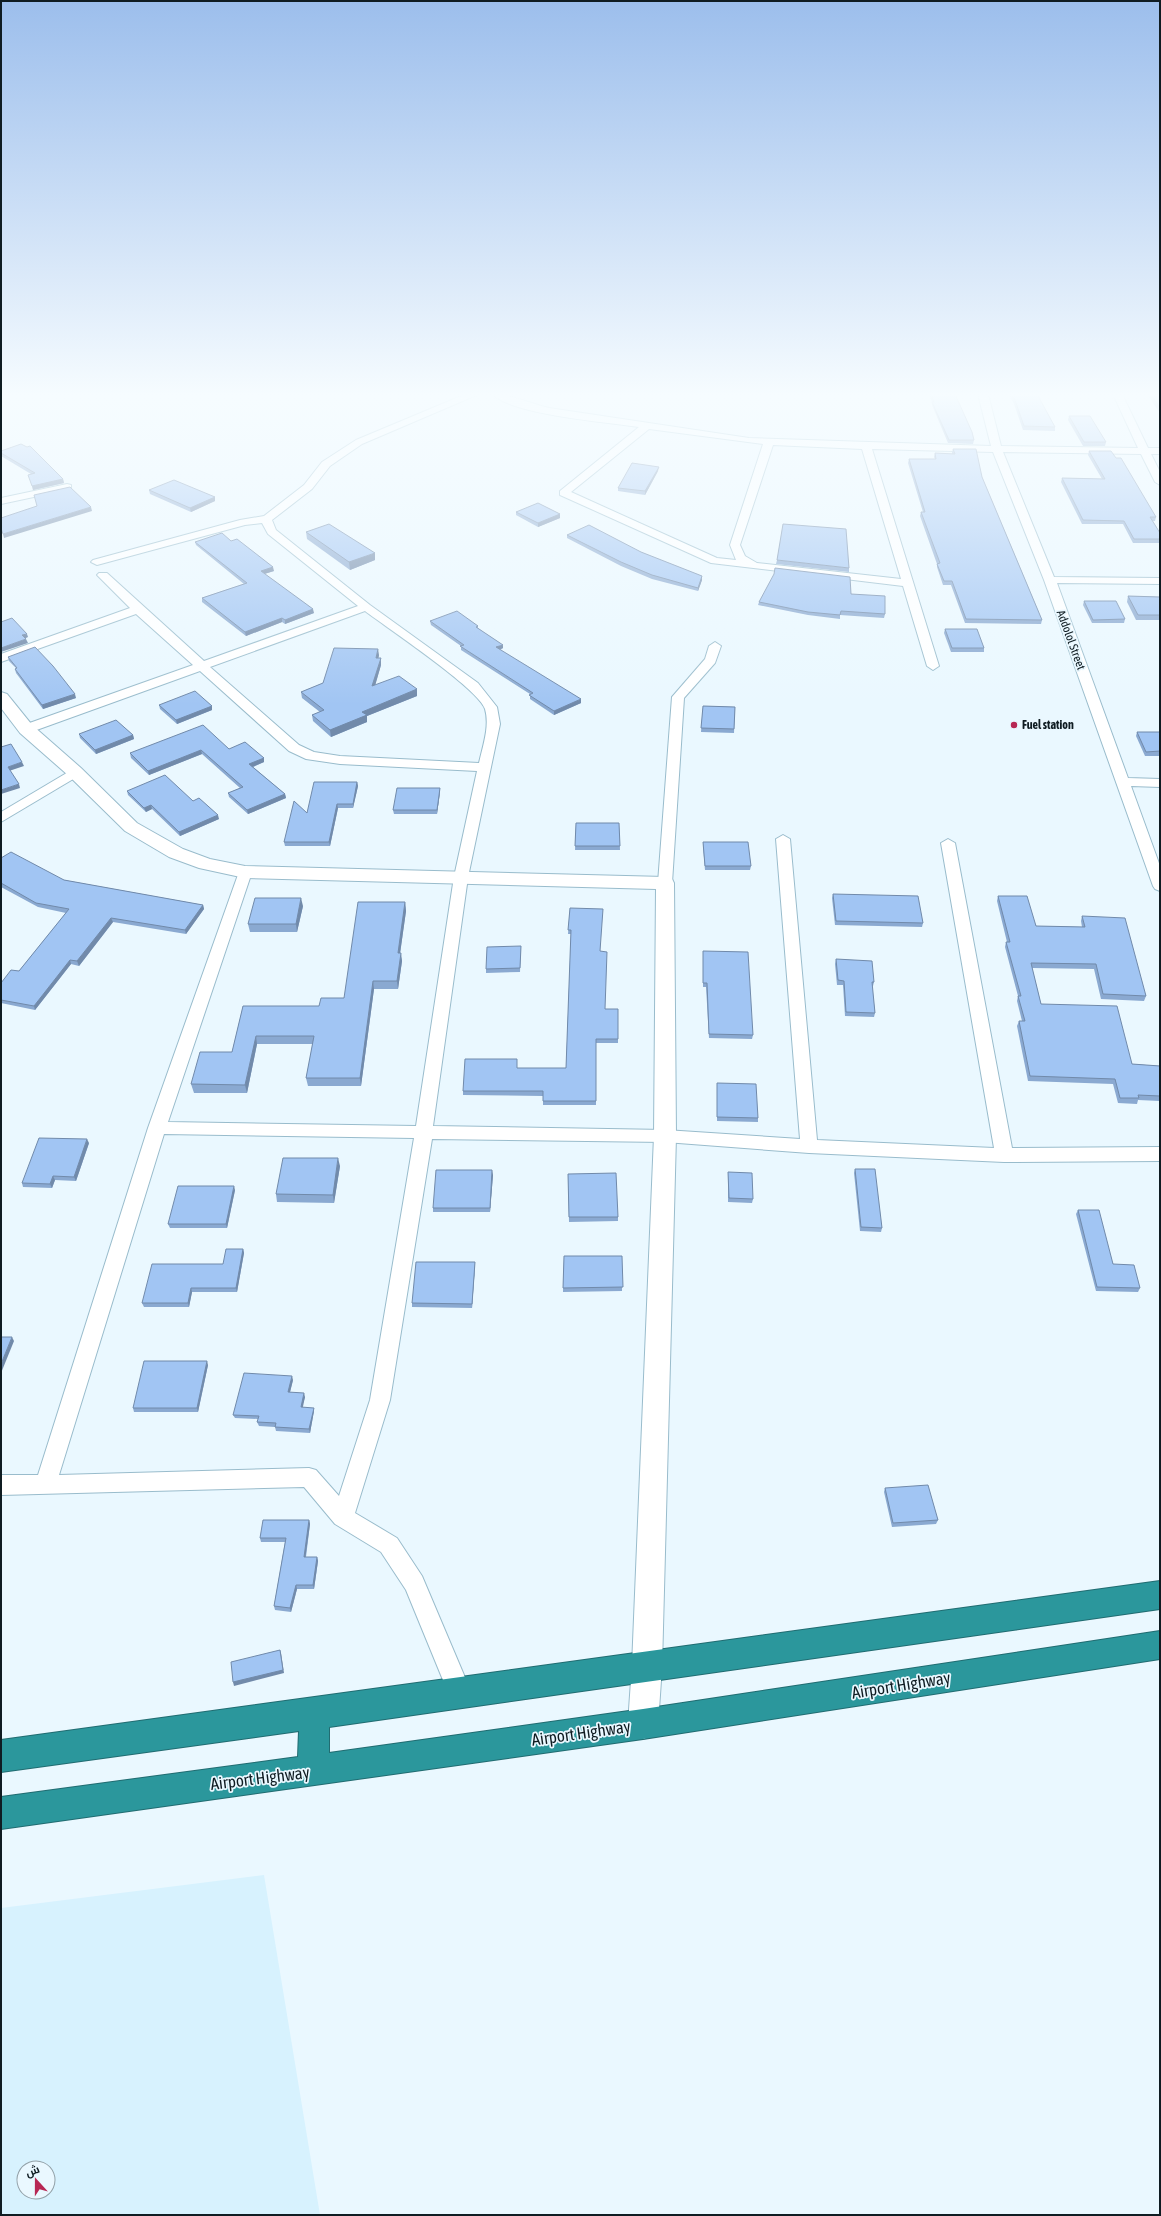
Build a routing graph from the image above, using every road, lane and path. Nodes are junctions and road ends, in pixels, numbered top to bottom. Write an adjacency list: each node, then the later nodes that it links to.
1 (18, 497): 7 (street)
2 (295, 497): 8 (street)
3 (574, 497): 10 (street)
4 (751, 497): 10 (street)
5 (882, 497): 14 (street)
6 (1016, 497): 12 (street, Addolol Street)
7 (1, 501)
8 (267, 519): 9 (street); 15 (street)
9 (97, 562)
10 (754, 566): 14 (street)
11 (103, 575): 16 (street)
12 (1050, 580): 13 (street); 25 (street, Addolol Street)
13 (1160, 581)
14 (908, 583): 20 (street)
15 (366, 607): 19 (street); 23 (street)
16 (138, 609): 18 (street); 19 (street)
17 (715, 646): 32 (street)
18 (1, 658)
19 (202, 666): 22 (street); 23 (street)
20 (933, 666)
21 (1, 697): 22 (street)
22 (26, 729): 24 (street)
23 (485, 767): 31 (street)
24 (75, 772): 27 (street); 30 (street)
25 (1122, 782): 26 (street); 33 (street, Addolol Street)
26 (1160, 783)
27 (1, 818)
28 (783, 840): 37 (street)
29 (948, 843): 38 (street)
30 (245, 872): 31 (street); 34 (street)
31 (462, 877): 32 (street); 35 (street)
32 (665, 884): 36 (street)
33 (1160, 886)
34 (157, 1128): 35 (street); 40 (street)
35 (424, 1132): 36 (street); 42 (street)
36 (665, 1136): 37 (street); 45 (street)
37 (808, 1146): 38 (street)
38 (1004, 1154): 39 (street)
39 (1160, 1154)
40 (46, 1484): 41 (street); 42 (street)
41 (1, 1485)
42 (343, 1517): 46 (street)
43 (1160, 1595): 45 (highway)
44 (1160, 1645): 48 (highway, Airport Highway)
45 (647, 1666): 46 (highway); 48 (street)
46 (460, 1694): 47 (highway)
47 (314, 1716): 49 (highway); 50 (highway)
48 (643, 1724): 50 (highway, Airport Highway)
49 (1, 1756)
50 (314, 1771): 51 (highway, Airport Highway)
51 (1, 1813)

